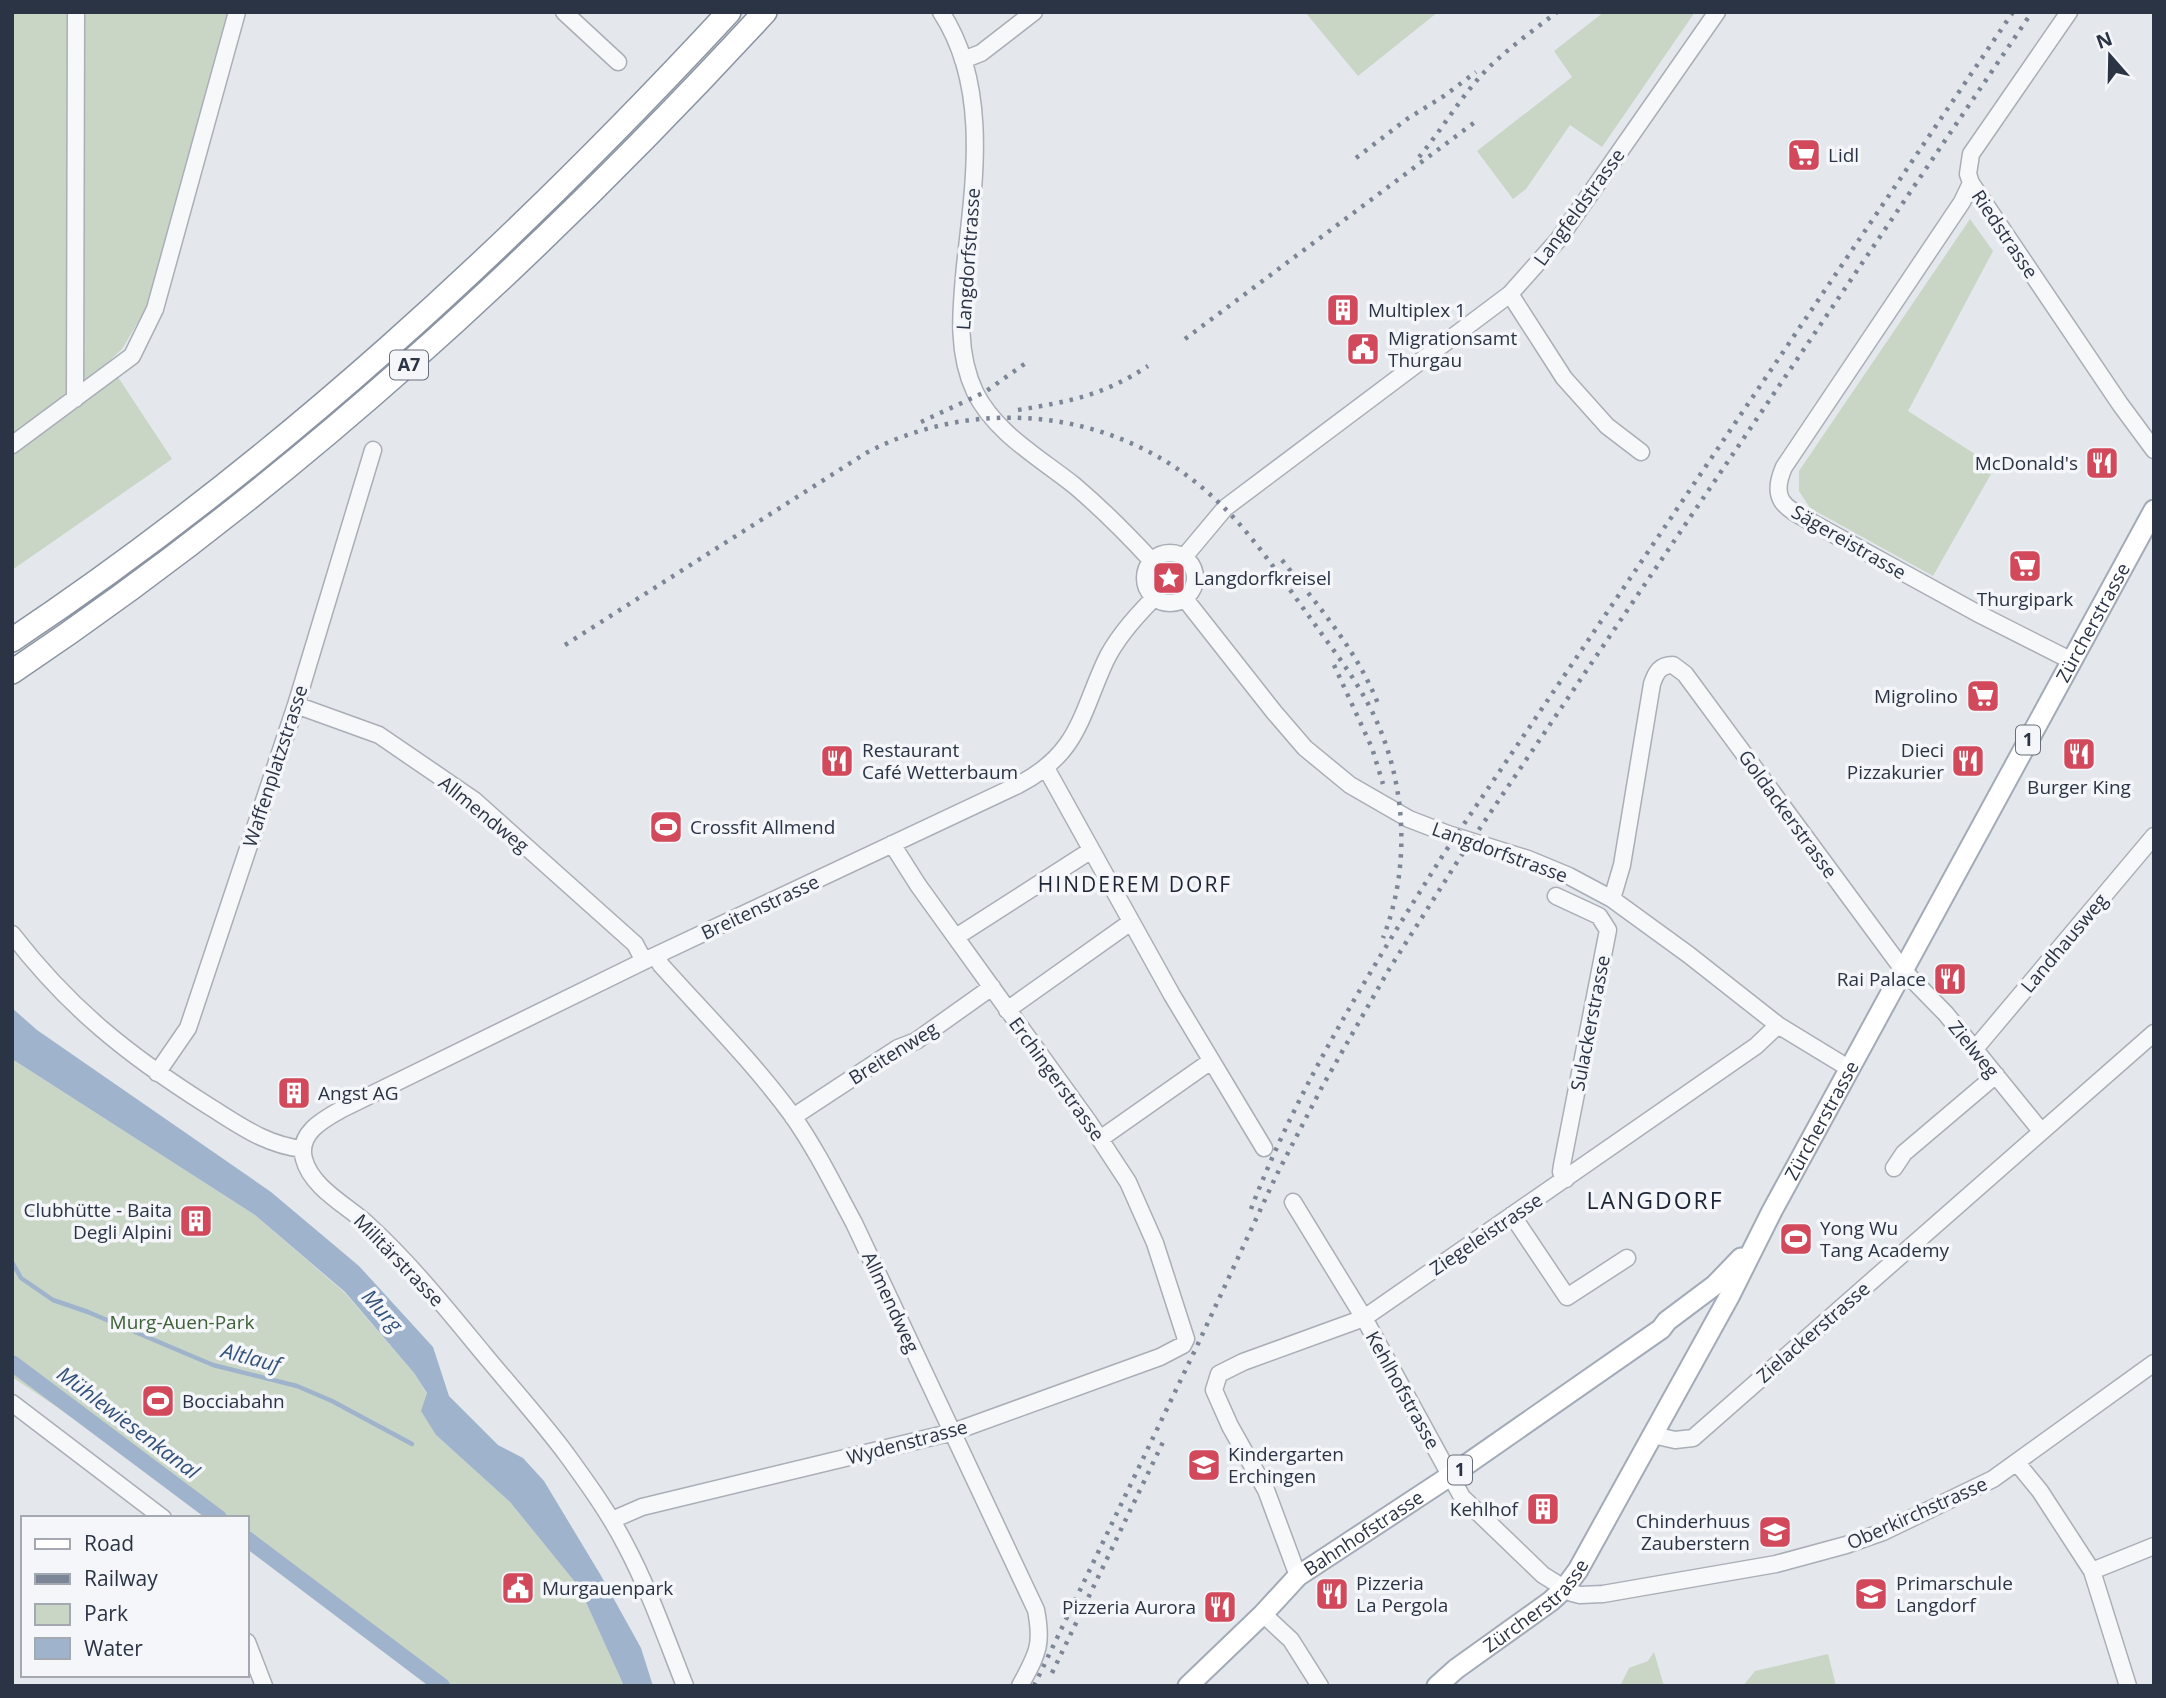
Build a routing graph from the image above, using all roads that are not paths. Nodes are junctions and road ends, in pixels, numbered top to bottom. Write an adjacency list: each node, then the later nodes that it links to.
1 (76, 12): 16 (street)
2 (237, 12): 16 (street)
3 (564, 12): 11 (street)
4 (729, 12): 26 (highway, A7)
5 (765, 12): 28 (highway, A7)
6 (941, 12): 10 (street, Langdorfstrasse)
7 (1034, 12): 10 (street)
8 (1717, 12): 15 (street, Langfeldstrasse)
9 (2069, 12): 12 (street, Riedstrasse)
10 (963, 60): 23 (street, Langdorfstrasse)
11 (618, 62)
12 (1971, 183): 13 (street, Riedstrasse); 14 (street, Sägereistrasse)
13 (1992, 214): 14 (street); 19 (street, Riedstrasse)
14 (1954, 215): 27 (street, Sägereistrasse)
15 (1510, 293): 20 (street); 22 (street, Langfeldstrasse)
16 (75, 399): 17 (street)
17 (12, 445)
18 (373, 450): 29 (street, Waffenplatzstrasse)
19 (2154, 450)
20 (1641, 452)
21 (2154, 510): 27 (main road, Zürcherstrasse / 1)
22 (1184, 557): 23 (street); 25 (street)
23 (1151, 560): 24 (street)
24 (1154, 598): 25 (street); 30 (street, Breitenstrasse)
25 (1185, 599): 35 (street, Langdorfstrasse)
26 (12, 640)
27 (2072, 661): 40 (main road, Zürcherstrasse / 1)
28 (12, 672)
29 (296, 705): 39 (street, Allmendweg); 48 (street, Waffenplatzstrasse)
30 (1046, 768): 32 (street, Breitenstrasse); 33 (street)
31 (2154, 836): 45 (street, Landhausweg)
32 (892, 844): 38 (street, Erchingerstrasse); 39 (street, Breitenstrasse)
33 (1090, 852): 36 (street); 38 (street)
34 (1556, 896): 56 (street, Sulackerstrasse)
35 (1612, 899): 40 (street, Goldackerstrasse); 43 (street, Langdorfstrasse)
36 (1130, 922): 42 (street); 46 (street)
37 (12, 934): 48 (street)
38 (956, 937): 41 (street, Erchingerstrasse)
39 (650, 958): 50 (street, Allmendweg); 54 (street, Breitenstrasse)
40 (1904, 971): 45 (street, Zielweg); 47 (main road, Zürcherstrasse / 1)
41 (992, 988): 42 (street, Erchingerstrasse); 50 (street, Breitenweg)
42 (1007, 1010): 52 (street, Erchingerstrasse)
43 (1778, 1024): 47 (street, Langdorfstrasse); 56 (street, Ziegeleistrasse)
44 (2154, 1033): 51 (street, Zielackerstrasse)
45 (1974, 1050): 49 (street, Zielweg)
46 (1211, 1062): 52 (street); 53 (street)
47 (1850, 1069): 59 (main road, Zürcherstrasse / 1)
48 (157, 1073): 54 (street)
49 (1996, 1075): 51 (street, Zielweg); 55 (street)
50 (793, 1117): 67 (street, Allmendweg)
51 (2041, 1131): 68 (street, Zielackerstrasse)
52 (1100, 1139): 64 (street, Erchingerstrasse)
53 (1264, 1148)
54 (303, 1149): 72 (street, Militärstrasse)
55 (1894, 1168)
56 (1566, 1179): 58 (street, Ziegeleistrasse)
57 (1293, 1202): 62 (street, Kehlhofstrasse)
58 (1512, 1215): 60 (street); 62 (street, Ziegeleistrasse)
59 (1756, 1241): 61 (main road, Zürcherstrasse / 1); 63 (main road, Bahnhofstrasse / 1)
60 (1627, 1258)
61 (1728, 1297): 63 (main road, Bahnhofstrasse / 1); 68 (main road, Zürcherstrasse)
62 (1364, 1318): 70 (street, Kehlhofstrasse); 75 (street, Ziegeleistrasse)
63 (1661, 1328): 70 (main road, Bahnhofstrasse / 1)
64 (1185, 1333): 67 (street, Wydenstrasse)
65 (2154, 1363): 69 (street, Oberkirchstrasse)
66 (12, 1403): 71 (street)
67 (953, 1432): 72 (street, Wydenstrasse); 82 (street, Allmendweg)
68 (1653, 1435): 76 (main road, Zürcherstrasse)
69 (2017, 1462): 74 (street); 76 (street, Oberkirchstrasse)
70 (1450, 1476): 75 (main road, Bahnhofstrasse / 1); 76 (street, Kehlhofstrasse)
71 (160, 1516)
72 (612, 1520): 81 (street, Militärstrasse)
73 (2154, 1546): 74 (street)
74 (2092, 1571): 79 (street)
75 (1298, 1576): 77 (main road, Bahnhofstrasse / 1)
76 (1564, 1589): 85 (main road, Zürcherstrasse)
77 (1263, 1614): 83 (main road, Bahnhofstrasse / 1); 84 (street)
78 (248, 1645): 80 (street)
79 (2127, 1685)
80 (264, 1686)
81 (685, 1686)
82 (1020, 1686)
83 (1188, 1686)
84 (1320, 1686)
85 (1437, 1686)

